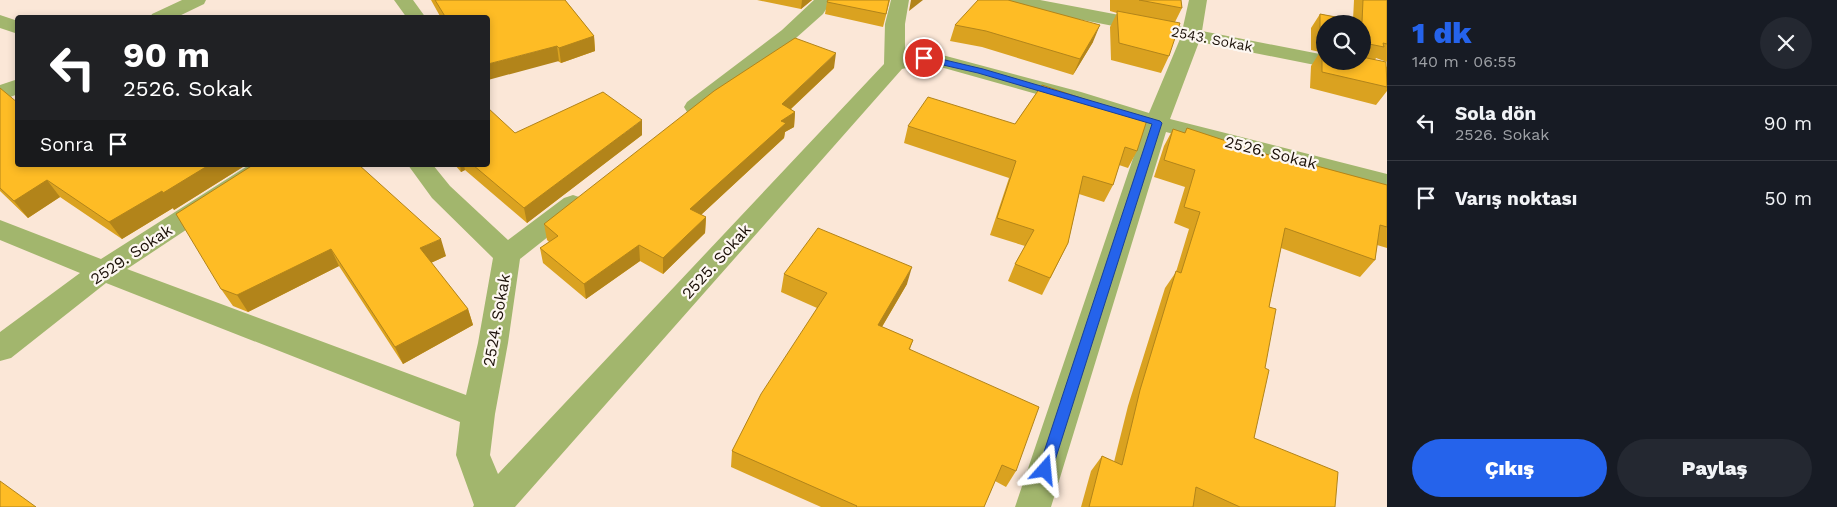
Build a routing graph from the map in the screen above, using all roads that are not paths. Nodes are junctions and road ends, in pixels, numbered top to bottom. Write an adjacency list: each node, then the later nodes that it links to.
1 (196, 0): 7 (street)
2 (403, 0): 8 (street)
3 (823, 0): 16 (street)
4 (900, 0): 13 (street)
5 (1011, 0): 11 (street, 2543. Sokak)
6 (1198, 0): 11 (street)
7 (166, 15)
8 (415, 15)
9 (0, 21): 10 (street)
10 (15, 27)
11 (1191, 36): 12 (street, 2543. Sokak); 17 (street)
12 (1316, 59)
13 (895, 65): 17 (street, 2526. Sokak); 27 (street, 2525. Sokak)
14 (15, 86): 15 (street)
15 (0, 94)
16 (680, 120)
17 (1157, 123): 20 (street, 2526. Sokak); 28 (street)
18 (263, 167): 24 (street, 2529. Sokak)
19 (422, 167): 23 (street, 2524. Sokak)
20 (1387, 182)
21 (593, 187): 23 (street)
22 (0, 229): 24 (street)
23 (507, 255): 26 (street, 2524. Sokak)
24 (103, 271): 25 (street, 2529. Sokak); 26 (street)
25 (0, 349)
26 (478, 414): 27 (street, 2524. Sokak)
27 (492, 506)
28 (1034, 507)

